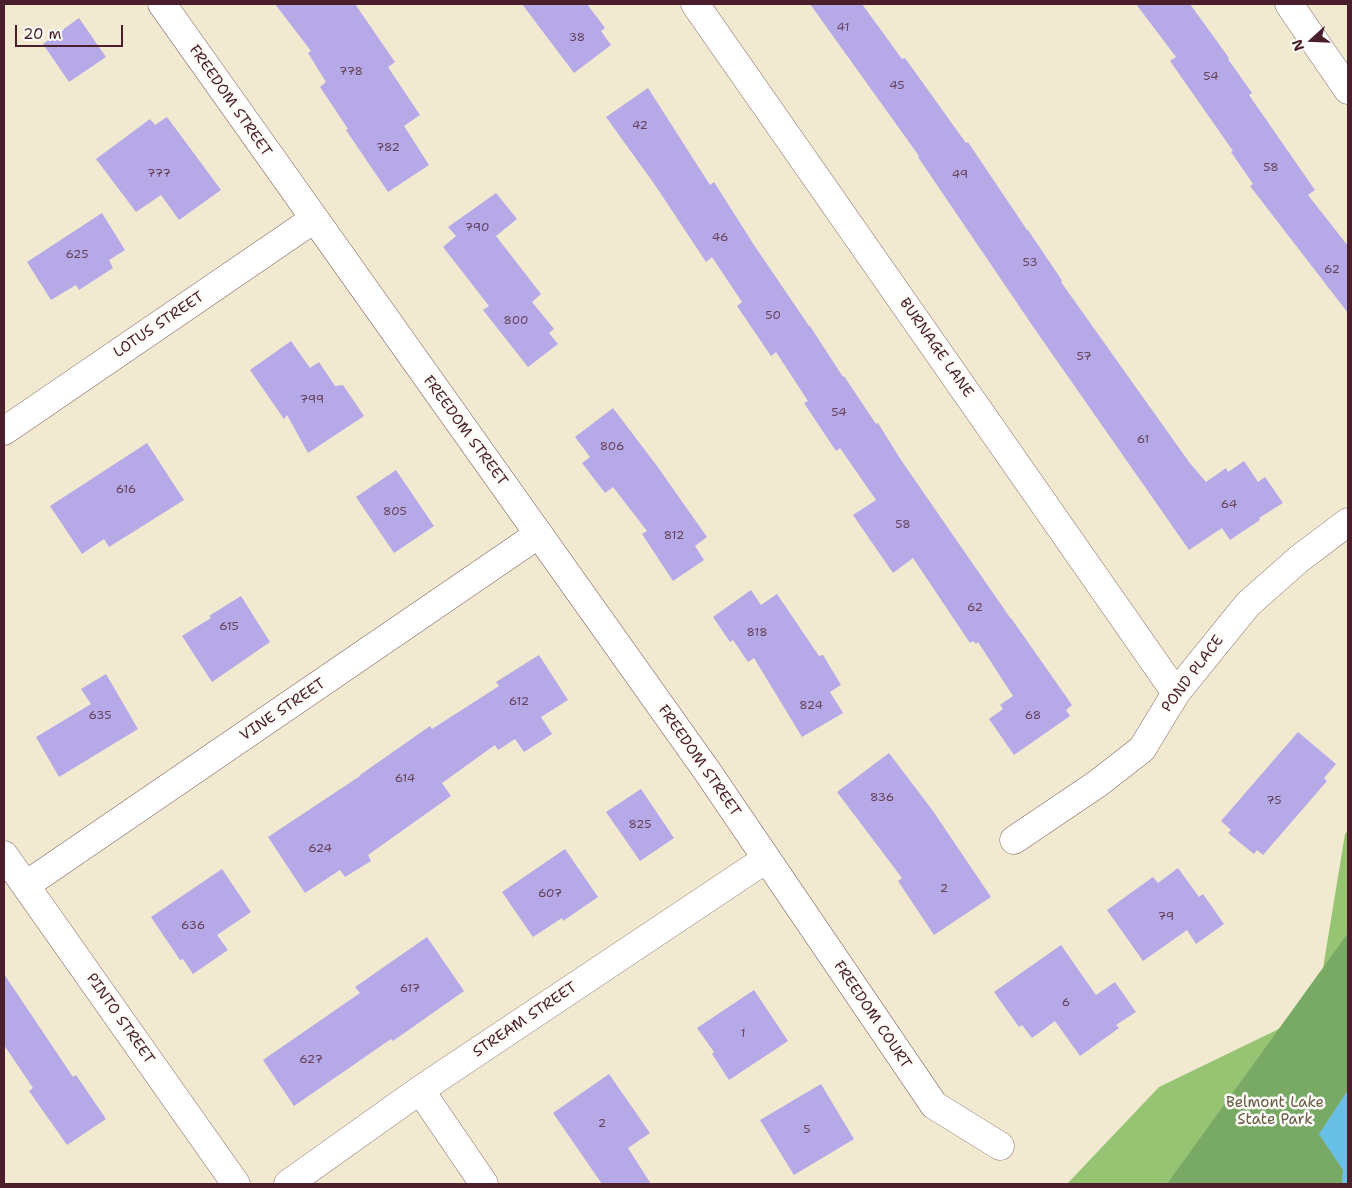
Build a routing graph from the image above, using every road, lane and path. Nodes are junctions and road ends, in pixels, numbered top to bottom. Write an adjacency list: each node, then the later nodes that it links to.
1 (162, 4): 5 (street, FREEDOM STREET)
2 (695, 4): 9 (street, BURNAGE LANE)
3 (1289, 4): 4 (street)
4 (1348, 90)
5 (314, 219): 6 (street, LOTUS STREET); 8 (street, FREEDOM STREET)
6 (4, 431)
7 (1348, 522): 9 (street, POND PLACE)
8 (540, 534): 12 (street, FREEDOM STREET); 13 (street, VINE STREET)
9 (1176, 692): 10 (street, POND PLACE)
10 (1014, 840)
11 (4, 855): 13 (street, PINTO STREET)
12 (766, 859): 14 (street, STREAM STREET); 15 (street, FREEDOM COURT)
13 (26, 885): 16 (street, PINTO STREET)
14 (420, 1090): 17 (street, STREAM STREET); 18 (street)
15 (1000, 1146)
16 (236, 1184)
17 (288, 1184)
18 (484, 1184)

